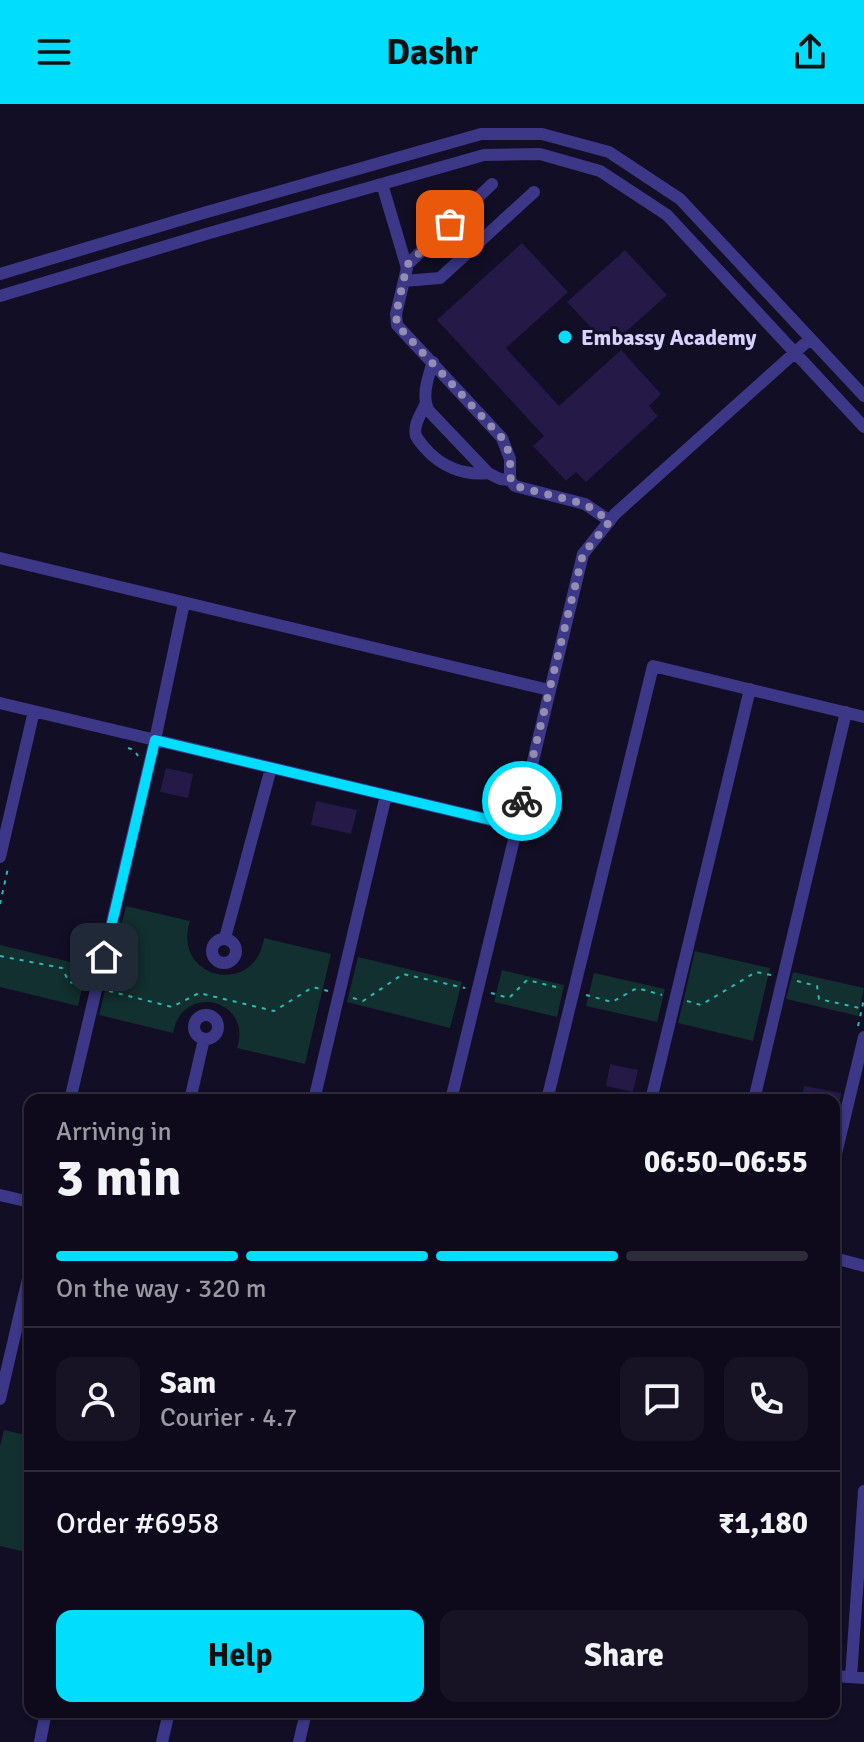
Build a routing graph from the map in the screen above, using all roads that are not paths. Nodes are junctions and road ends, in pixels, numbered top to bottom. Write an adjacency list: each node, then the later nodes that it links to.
1 (382, 184): 4 (street); 7 (street); 9 (street)
2 (492, 184): 4 (street)
3 (534, 192): 6 (street)
4 (407, 265): 6 (street)
5 (0, 274): 8 (street)
6 (404, 281): 10 (street)
7 (0, 296)
8 (810, 339): 9 (street); 11 (street)
9 (795, 353): 13 (street); 16 (street)
10 (433, 362): 12 (street); 15 (street)
11 (864, 396)
12 (425, 405): 14 (street); 14 (street)
13 (864, 427)
14 (488, 473): 15 (street)
15 (510, 480): 16 (street)
16 (610, 521): 20 (street)
17 (0, 558): 18 (street)
18 (184, 603): 20 (street); 25 (street)
19 (750, 689): 23 (street); 37 (street); 38 (street)
20 (549, 690): 28 (street)
21 (0, 703): 22 (street)
22 (34, 711): 25 (street); 29 (street)
23 (846, 712): 24 (street); 39 (street)
24 (864, 717)
25 (155, 740): 26 (street); 33 (street)
26 (271, 768): 27 (street); 30 (street)
27 (386, 795): 28 (street); 35 (street)
28 (516, 826): 36 (street)
29 (5, 858)
30 (225, 938)
31 (864, 1037): 40 (street)
32 (204, 1039): 34 (street)
33 (71, 1094)
34 (191, 1094)
35 (315, 1094)
36 (452, 1094)
37 (548, 1094)
38 (652, 1094)
39 (755, 1094)
40 (840, 1137)
41 (0, 1195): 42 (street)
42 (24, 1201)
43 (840, 1260): 44 (street)
44 (864, 1266)
45 (24, 1296): 46 (street)
46 (0, 1399)
47 (864, 1491): 48 (street)
48 (858, 1678)
49 (45, 1718): 52 (street)
50 (168, 1718): 53 (street)
51 (305, 1718): 54 (street)
52 (40, 1742)
53 (162, 1742)
54 (299, 1742)

